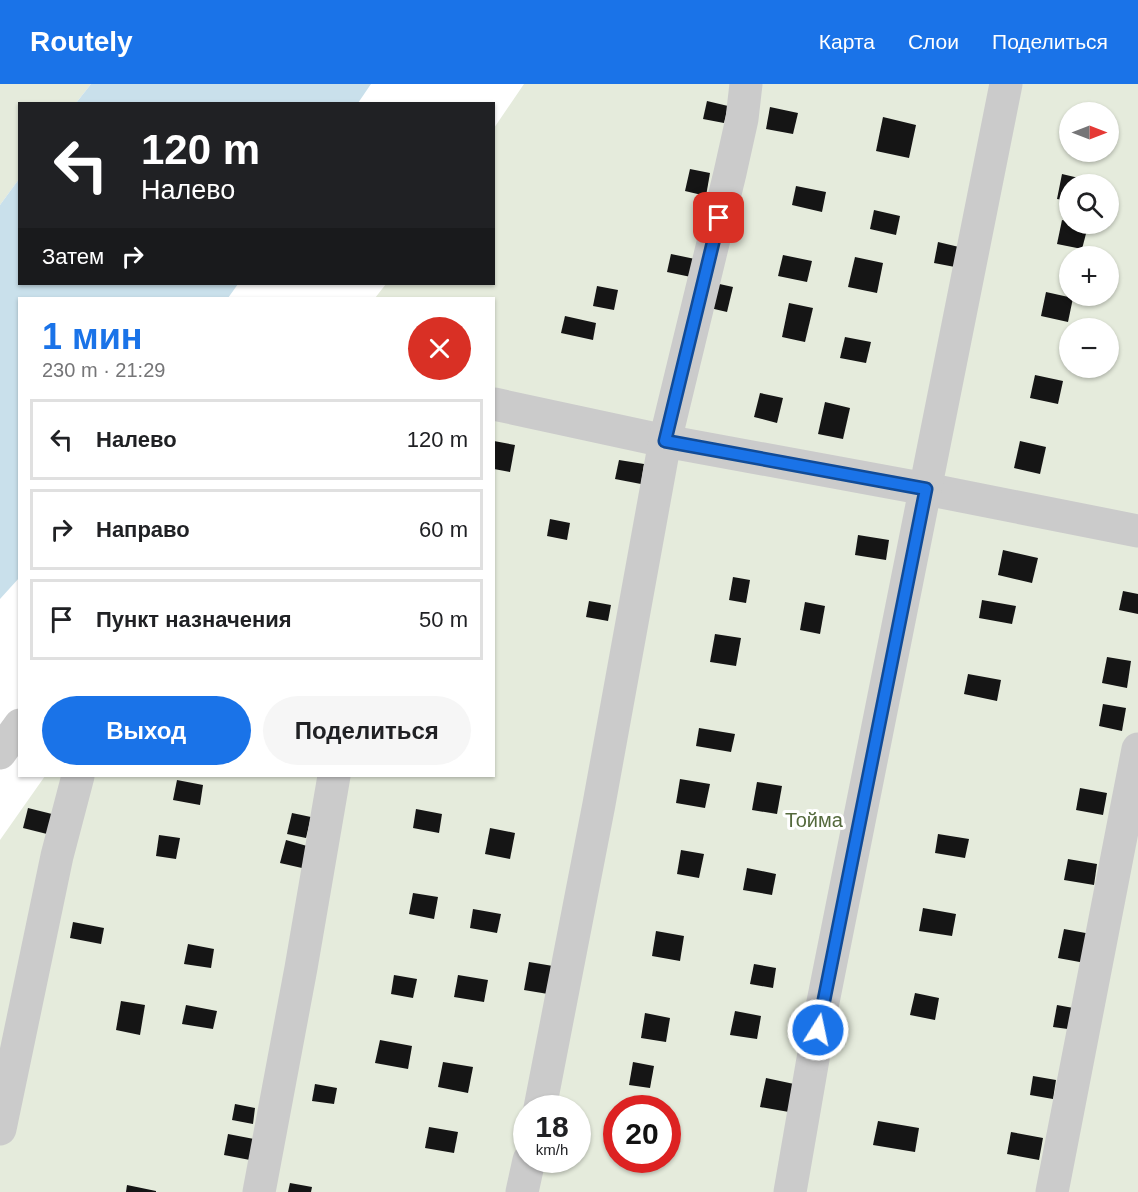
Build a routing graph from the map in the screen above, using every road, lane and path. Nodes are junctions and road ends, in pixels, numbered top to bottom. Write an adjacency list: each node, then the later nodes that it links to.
1 (746, 84): 4 (lane)
2 (1006, 84): 5 (lane)
3 (495, 404): 4 (lane)
4 (665, 441): 5 (lane); 12 (lane)
5 (926, 489): 6 (lane); 17 (lane)
6 (1138, 531)
7 (18, 728): 9 (lane)
8 (1138, 749): 18 (lane)
9 (0, 753)
10 (78, 777): 13 (lane)
11 (334, 777): 15 (lane)
12 (543, 1095)
13 (0, 1129)
14 (526, 1173): 16 (lane)
15 (259, 1192)
16 (522, 1192)
17 (790, 1192)
18 (1052, 1192)

